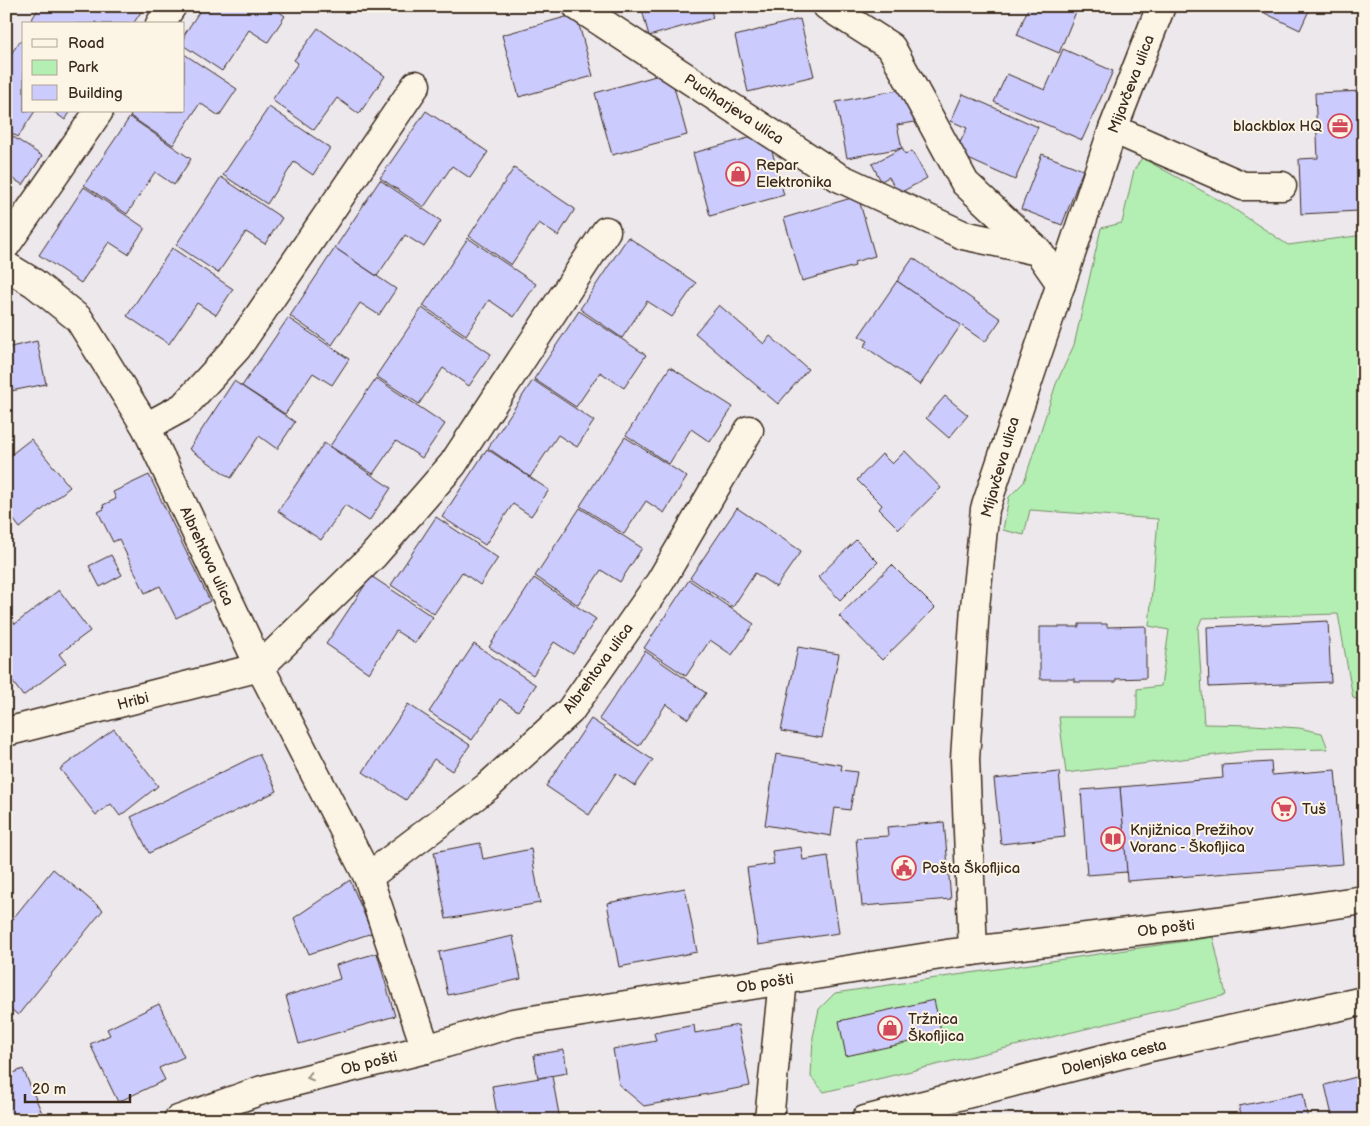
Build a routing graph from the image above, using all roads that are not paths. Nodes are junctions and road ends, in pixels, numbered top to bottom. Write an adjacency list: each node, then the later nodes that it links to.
1 (172, 6): 5 (street)
2 (577, 6): 12 (street, Puciharjeva ulica)
3 (827, 6): 12 (street)
4 (1161, 6): 8 (street, Mijavčeva ulica)
5 (161, 22)
6 (416, 85): 15 (street)
7 (98, 112): 11 (street)
8 (1113, 129): 9 (street); 14 (street, Mijavčeva ulica)
9 (1282, 186)
10 (606, 231): 17 (street)
11 (6, 245)
12 (1038, 251): 14 (street)
13 (6, 266): 15 (street, Albrehtova ulica)
14 (1061, 284): 21 (street, Mijavčeva ulica)
15 (146, 427): 17 (street, Albrehtova ulica)
16 (749, 430): 19 (street, Albrehtova ulica)
17 (260, 667): 18 (street, Hribi); 19 (street, Albrehtova ulica)
18 (6, 732)
19 (368, 877): 24 (street, Albrehtova ulica)
20 (1364, 900): 21 (street, Ob pošti)
21 (973, 951): 22 (street, Ob pošti)
22 (783, 979): 24 (street, Ob pošti); 26 (street)
23 (1364, 1001): 27 (street, Dolenjska cesta)
24 (426, 1048): 25 (street, Ob pošti, one-way to 25)
25 (178, 1120)
26 (769, 1120)
27 (865, 1120)

